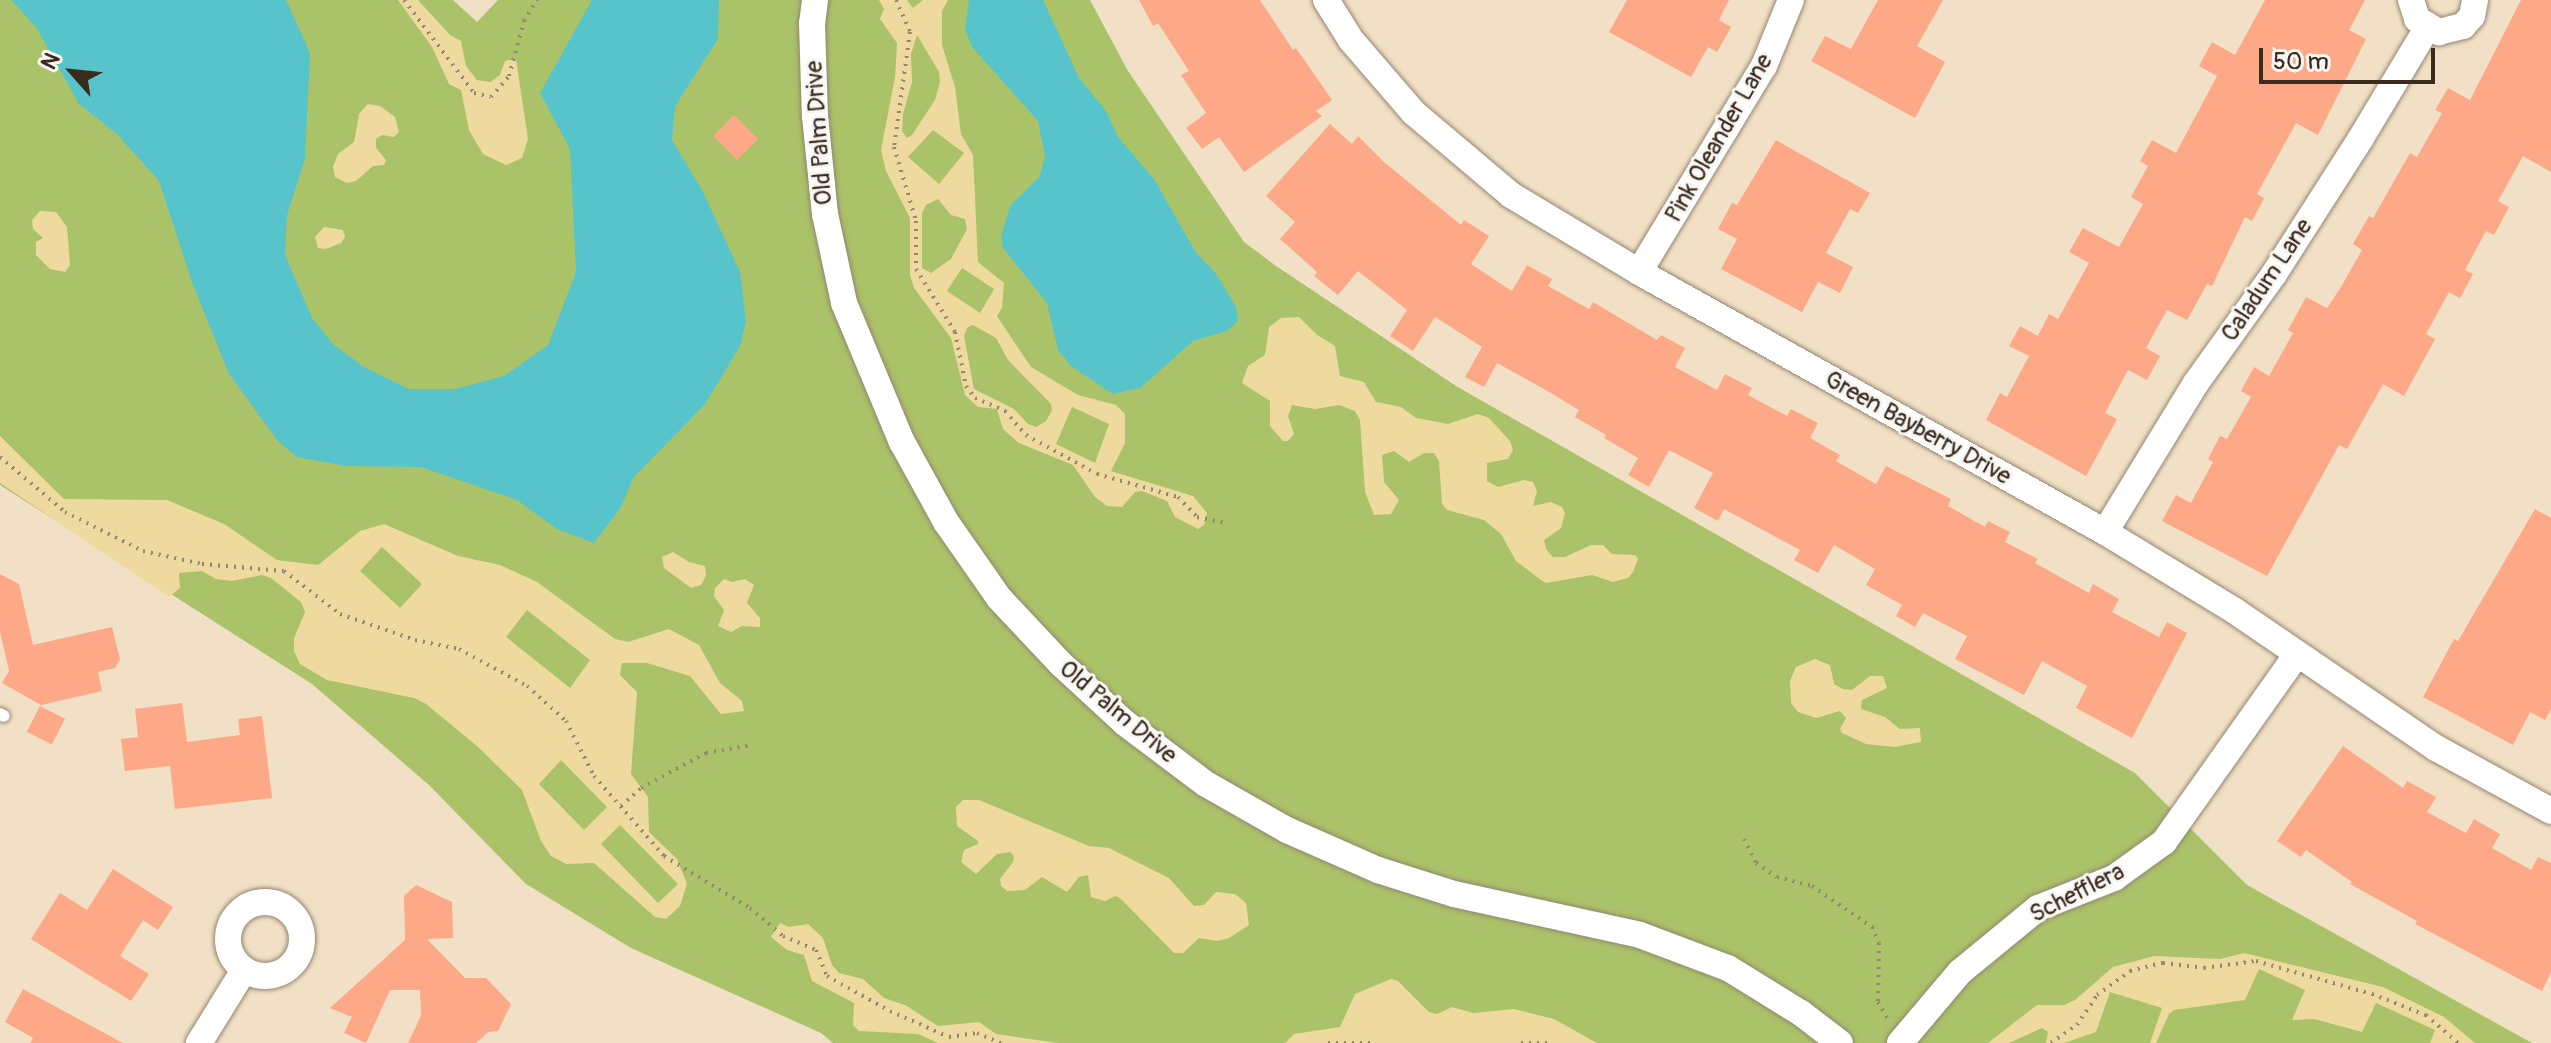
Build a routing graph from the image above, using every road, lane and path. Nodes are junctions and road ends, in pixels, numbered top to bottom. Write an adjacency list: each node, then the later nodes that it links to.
1 (404, 0): 2 (path)
2 (537, 0)
3 (815, 0): 27 (street, Old Palm Drive)
4 (896, 0): 12 (path)
5 (1326, 0): 10 (street, Green Bayberry Drive)
6 (1791, 0): 10 (street, Pink Oleander Lane)
7 (2411, 0): 9 (street)
8 (2475, 0): 9 (street)
9 (2427, 28): 13 (street, Caladum Lane)
10 (1639, 272): 13 (street, Green Bayberry Drive)
11 (0, 457): 17 (path)
12 (1226, 523)
13 (2105, 532): 14 (street, Green Bayberry Drive)
14 (2297, 654): 16 (street, Green Bayberry Drive); 20 (street, Schefflera)
15 (752, 745): 17 (path)
16 (2548, 802)
17 (621, 806): 22 (path)
18 (1744, 839): 20 (path)
19 (244, 970): 21 (street)
20 (1903, 1039)
21 (199, 1043)
22 (1001, 1043)
23 (1328, 1043): 24 (path)
24 (1375, 1043)
25 (1521, 1043): 26 (path)
26 (1547, 1043)
27 (1840, 1043)
28 (2051, 1043): 29 (path)
29 (2458, 1043)

